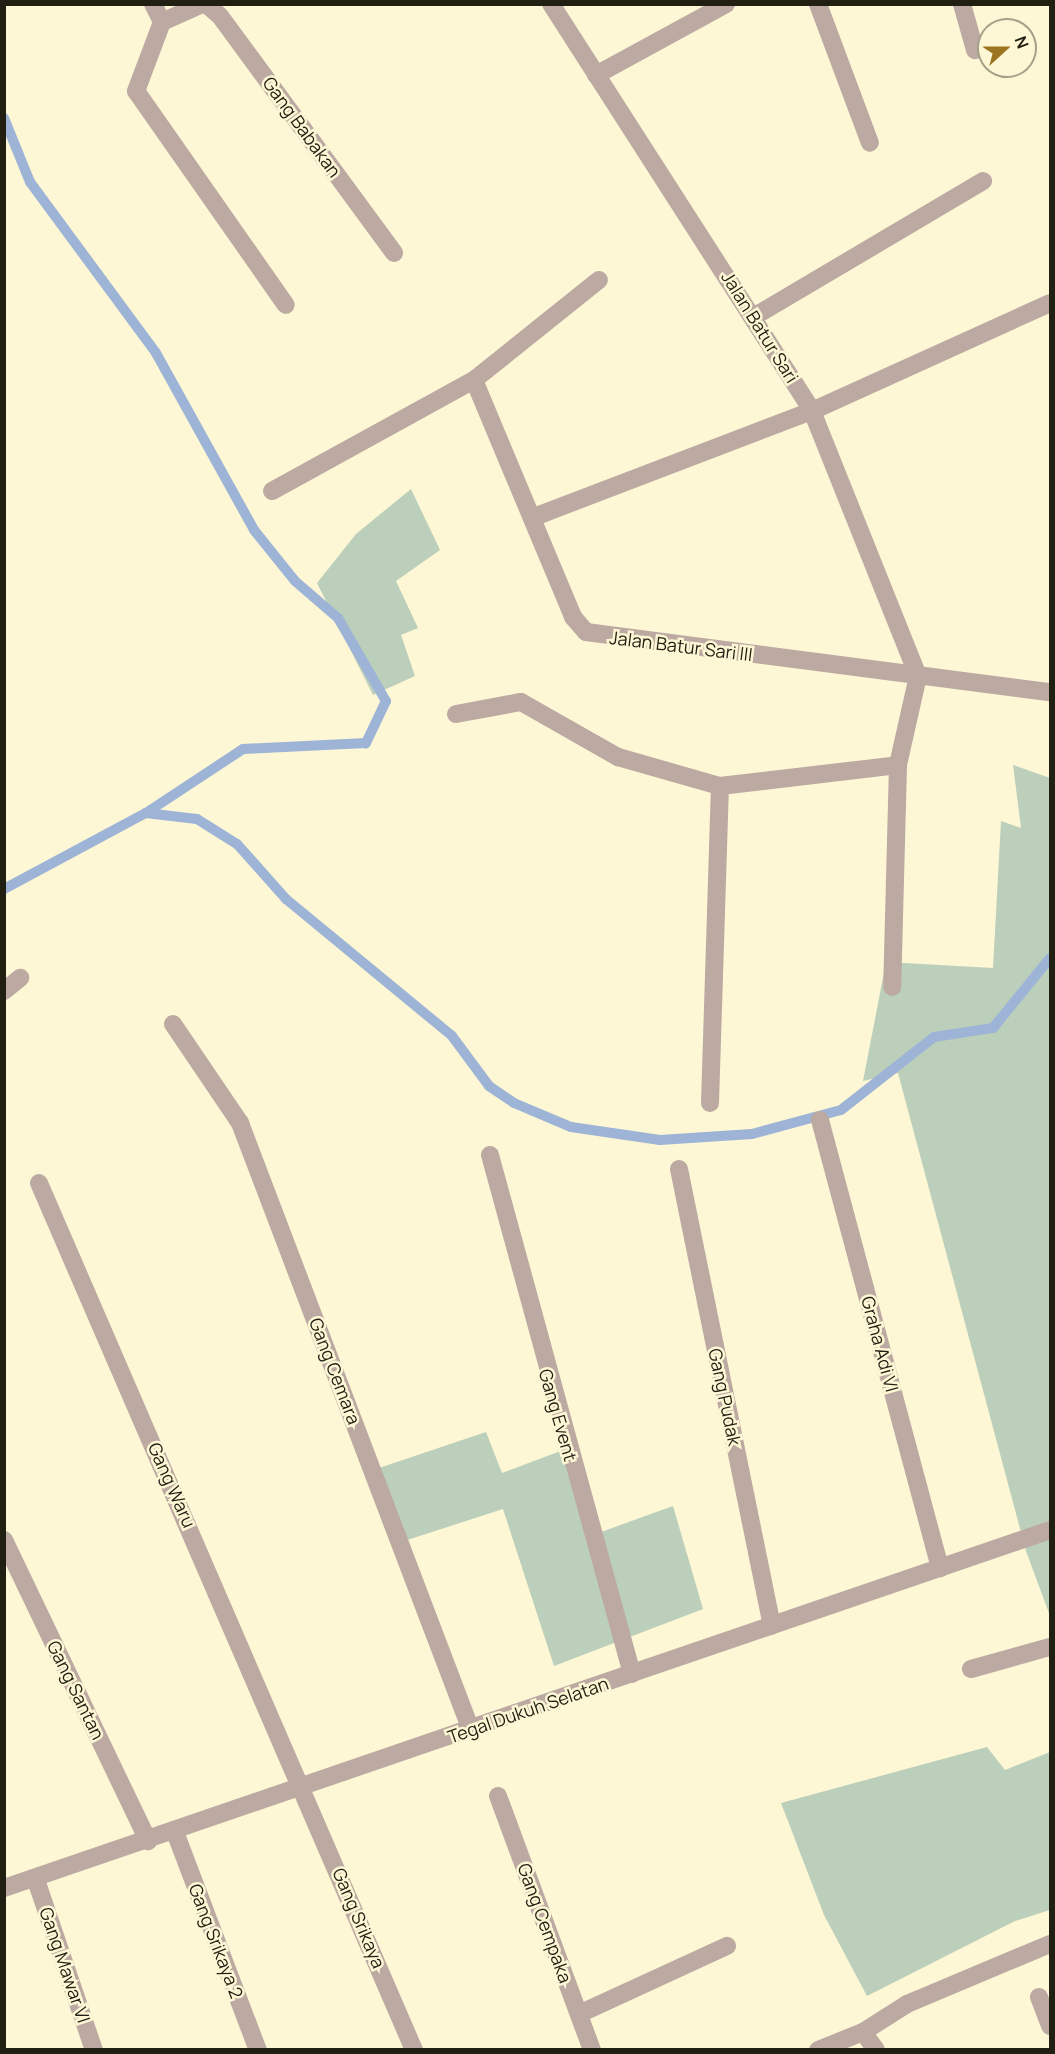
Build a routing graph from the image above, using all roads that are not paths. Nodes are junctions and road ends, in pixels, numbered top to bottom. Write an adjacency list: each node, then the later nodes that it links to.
1 (153, 4): 7 (street)
2 (204, 4): 7 (street, Gang Babakan); 12 (street, Gang Babakan)
3 (551, 4): 9 (street, Jalan Batur Sari)
4 (726, 4): 9 (street)
5 (818, 4): 10 (street)
6 (962, 4): 8 (street)
7 (162, 22): 15 (street)
8 (975, 50)
9 (596, 75): 16 (street, Jalan Batur Sari)
10 (870, 143)
11 (983, 181): 16 (street)
12 (394, 253)
13 (599, 280): 17 (street)
14 (1050, 303): 18 (street)
15 (286, 305)
16 (754, 316): 18 (street, Jalan Batur Sari)
17 (474, 380): 19 (street); 20 (street, Jalan Batur Sari III)
18 (812, 411): 20 (street); 21 (street, Jalan Batur Sari)
19 (272, 491)
20 (534, 517): 21 (street, Jalan Batur Sari III)
21 (918, 676): 22 (street, Jalan Batur Sari III); 24 (street)
22 (1050, 692)
23 (456, 714): 25 (street)
24 (898, 765): 25 (street); 27 (street)
25 (720, 786): 30 (street)
26 (20, 978): 28 (street)
27 (892, 987)
28 (4, 991)
29 (173, 1024): 42 (street, Gang Cemara)
30 (710, 1103)
31 (820, 1120): 37 (street, Graha Adi VI)
32 (490, 1155): 41 (street, Gang Event)
33 (679, 1169): 38 (street, Gang Pudak)
34 (39, 1183): 43 (street, Gang Waru)
35 (1050, 1530): 37 (street, Tegal Dukuh Selatan)
36 (4, 1540): 46 (street, Gang Santan)
37 (940, 1568): 38 (street, Tegal Dukuh Selatan)
38 (772, 1626): 41 (street, Tegal Dukuh Selatan)
39 (1050, 1647): 40 (street)
40 (971, 1669)
41 (632, 1674): 42 (street, Tegal Dukuh Selatan)
42 (471, 1730): 43 (street, Tegal Dukuh Selatan)
43 (304, 1787): 45 (street, Tegal Dukuh Selatan); 57 (street, Gang Srikaya)
44 (498, 1796): 52 (street, Gang Cempaka)
45 (175, 1832): 46 (street, Tegal Dukuh Selatan); 56 (street, Gang Srikaya 2)
46 (148, 1841): 47 (street, Tegal Dukuh Selatan)
47 (36, 1880): 48 (street, Tegal Dukuh Selatan); 55 (street, Gang Mawar VI)
48 (4, 1888)
49 (1050, 1944): 54 (street)
50 (727, 1946): 52 (street)
51 (1039, 1998): 53 (street)
52 (579, 2014): 58 (street, Gang Cempaka)
53 (1050, 2026)
54 (863, 2032): 59 (street); 60 (street)
55 (94, 2049)
56 (258, 2049)
57 (414, 2049)
58 (591, 2049)
59 (818, 2049)
60 (876, 2049)

